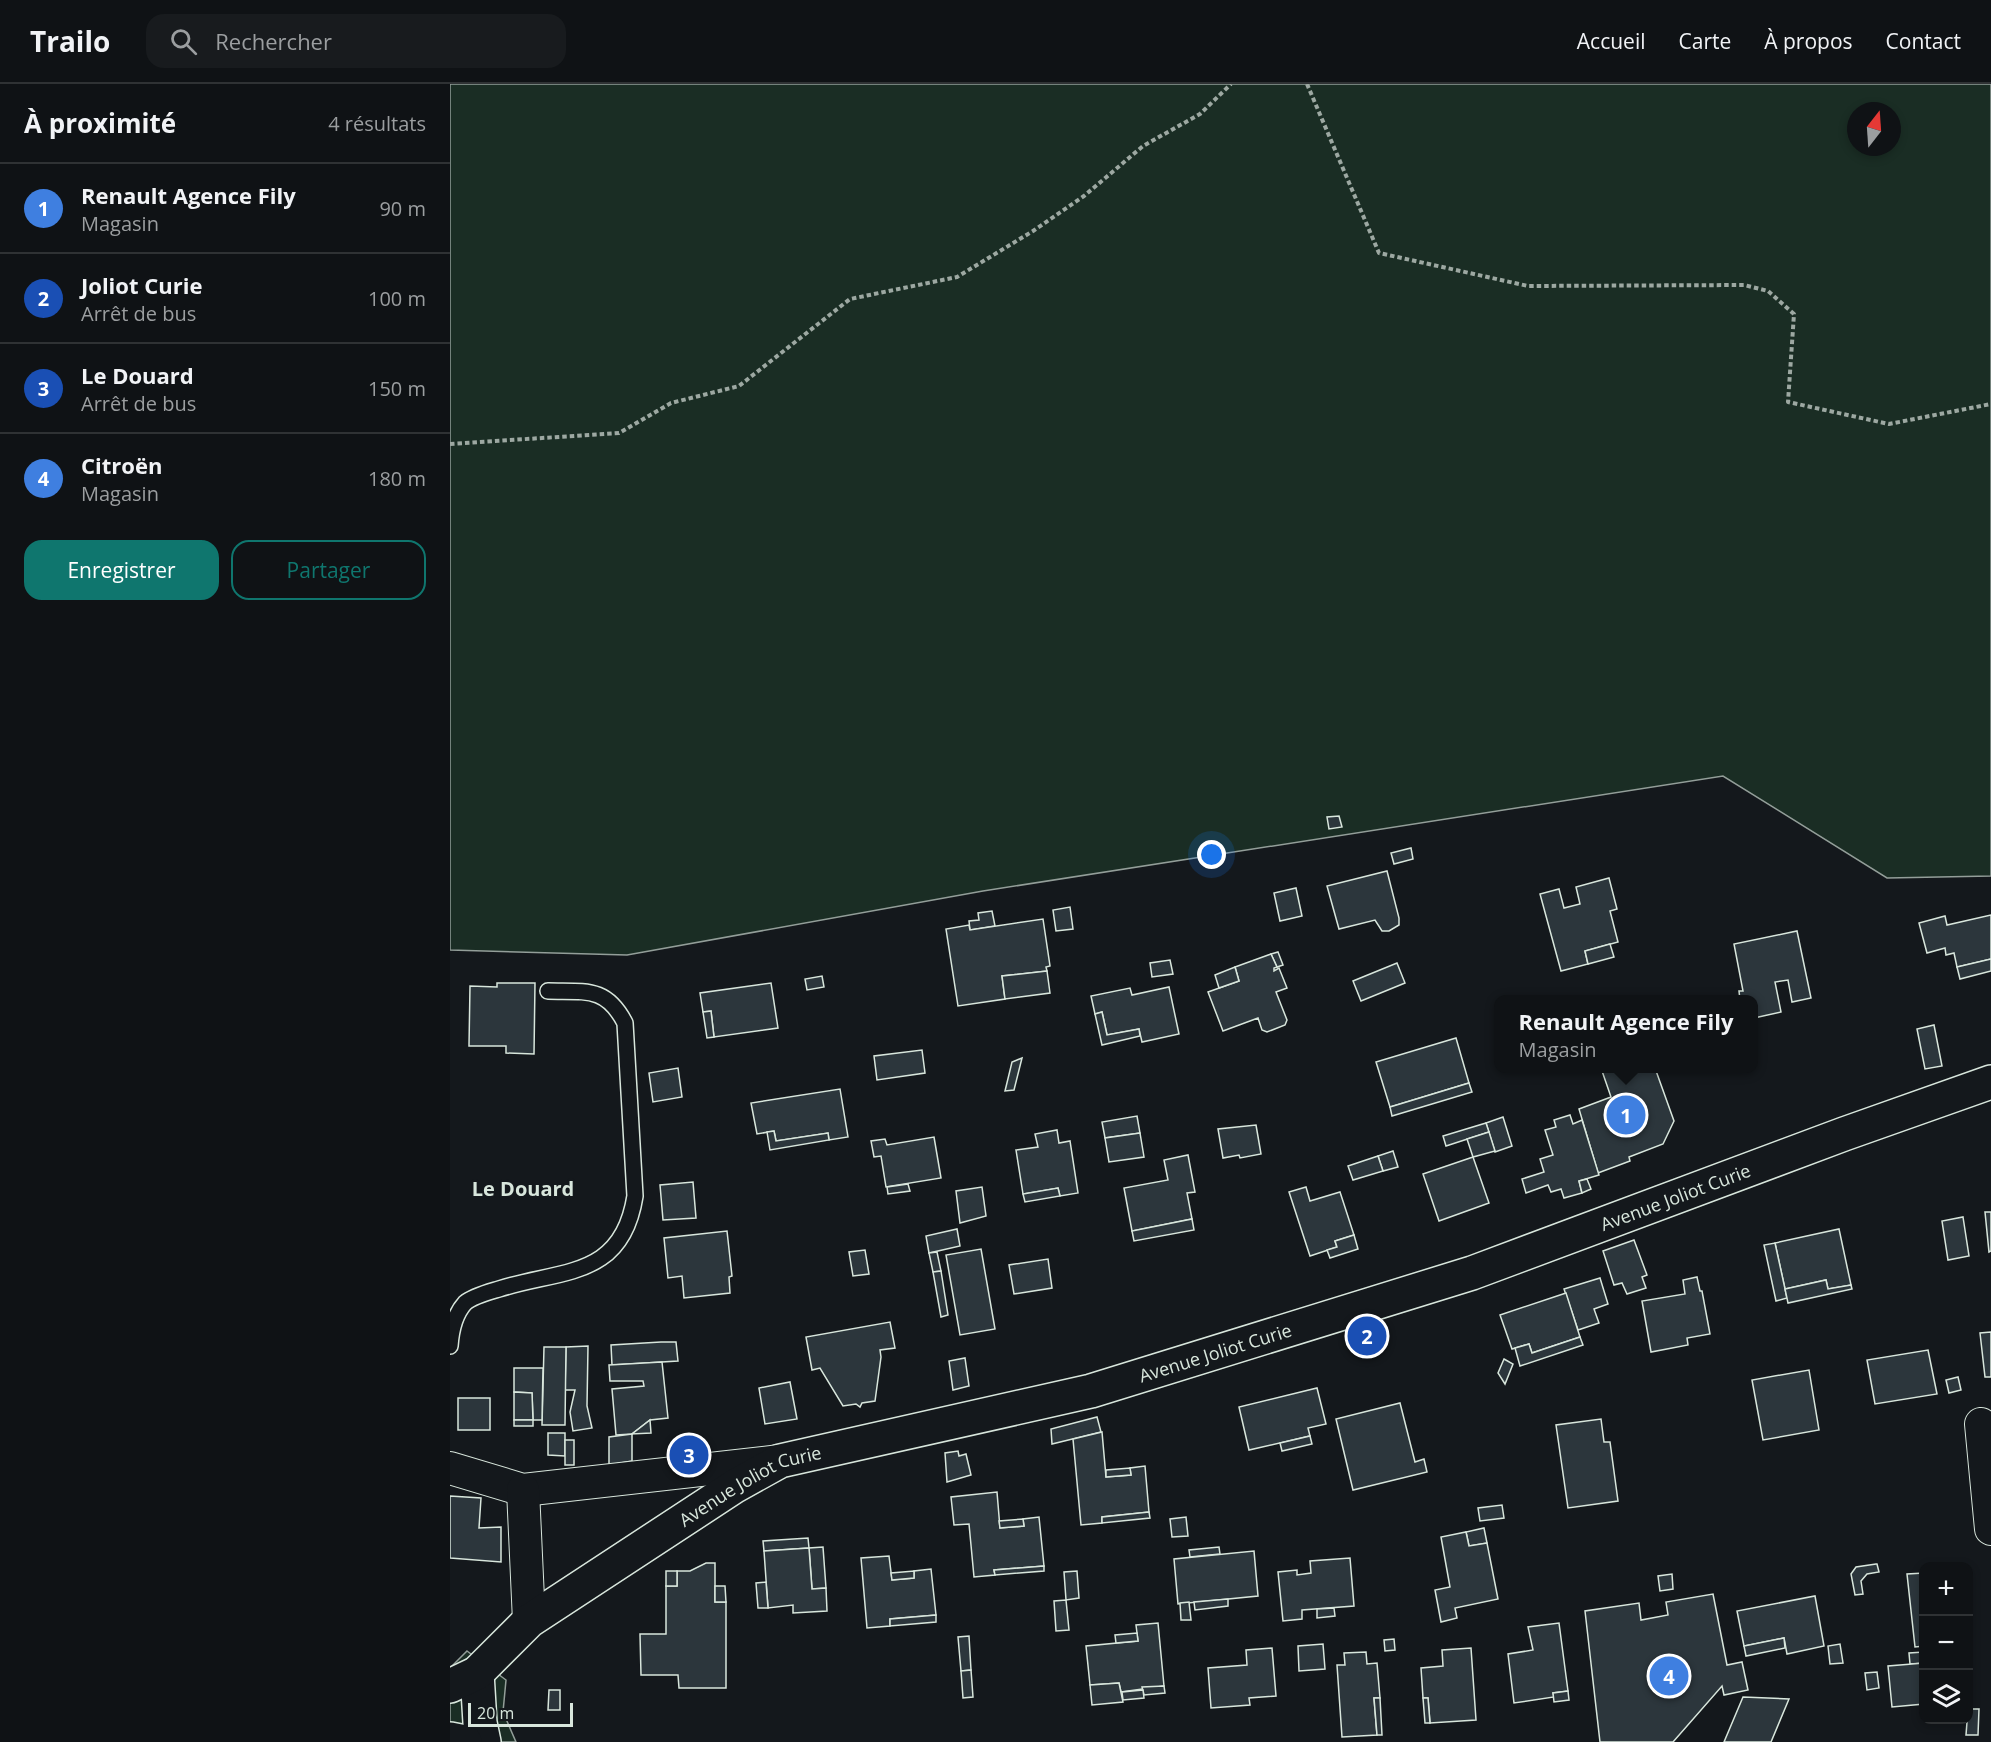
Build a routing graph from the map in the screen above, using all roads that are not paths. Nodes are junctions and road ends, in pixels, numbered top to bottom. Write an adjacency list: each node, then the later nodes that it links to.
1 (548, 991): 3 (lane)
2 (1991, 1082): 5 (street, Avenue Joliot Curie)
3 (450, 1346)
4 (1981, 1424): 8 (street)
5 (780, 1461): 7 (street); 9 (street, Avenue Joliot Curie)
6 (450, 1468): 7 (street)
7 (523, 1490): 9 (street)
8 (1991, 1529)
9 (529, 1621): 10 (street, Avenue Joliot Curie)
10 (464, 1680): 13 (street, Avenue Joliot Curie)
11 (450, 1739): 12 (street)
12 (465, 1742)
13 (484, 1742)

